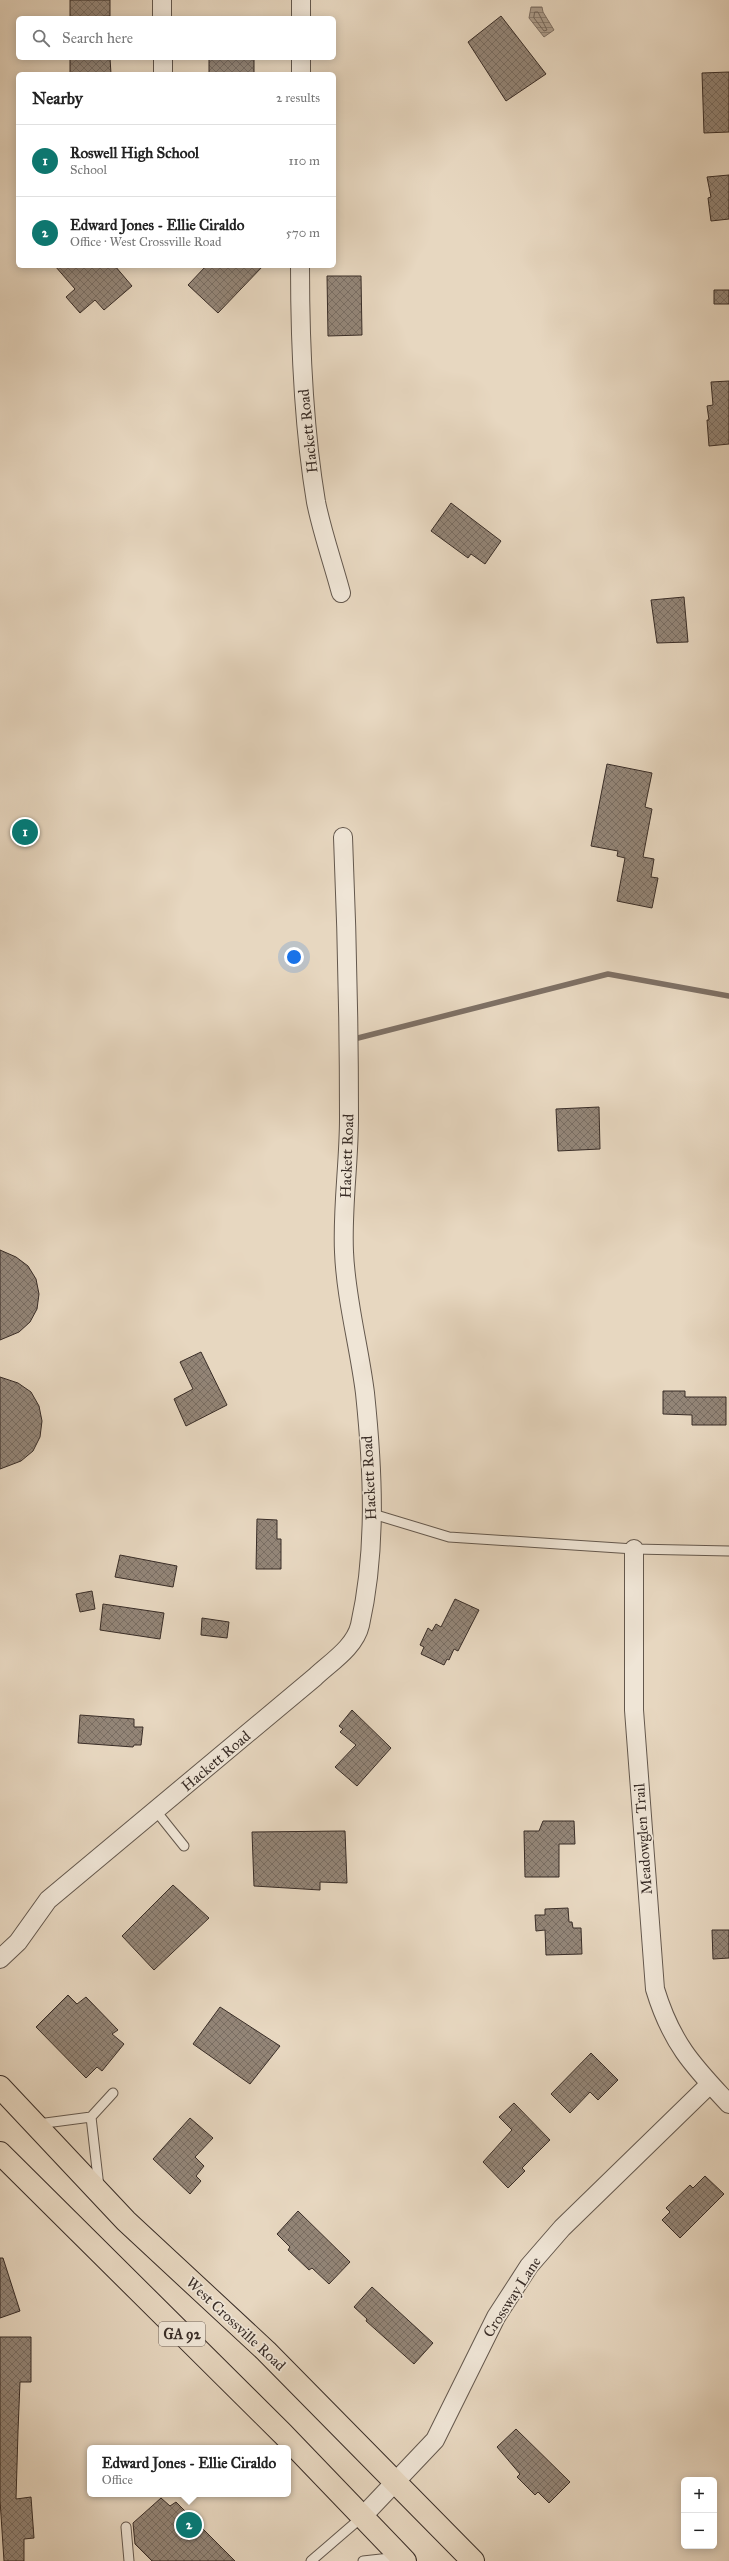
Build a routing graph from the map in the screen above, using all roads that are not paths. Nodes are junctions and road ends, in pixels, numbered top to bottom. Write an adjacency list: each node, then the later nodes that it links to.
1 (162, 0): 3 (street)
2 (301, 0): 4 (street)
3 (162, 16)
4 (301, 16)
5 (163, 60): 7 (street)
6 (301, 60): 8 (street)
7 (163, 72)
8 (301, 72)
9 (300, 268): 10 (street, Hackett Road)
10 (341, 593)
11 (343, 837): 12 (street, Hackett Road)
12 (373, 1514): 13 (lane); 15 (street, Hackett Road)
13 (634, 1549): 14 (lane); 18 (street, Meadowglen Trail)
14 (729, 1551)
15 (156, 1811): 16 (lane); 17 (street, Hackett Road)
16 (184, 1846)
17 (0, 1959)
18 (710, 2084): 21 (street, Meadowglen Trail); 26 (street, Crossway Lane)
19 (0, 2087): 23 (main road, West Crossville Road / GA 92)
20 (113, 2093): 22 (lane)
21 (729, 2104)
22 (91, 2117): 23 (lane); 25 (lane)
23 (35, 2125): 25 (main road, West Crossville Road / GA 92)
24 (0, 2153): 27 (main road, GA 92)
25 (100, 2194): 26 (main road, West Crossville Road / GA 92)
26 (396, 2483): 27 (street, Crossway Lane); 33 (main road, West Crossville Road / GA 92)
27 (362, 2516): 29 (main road, GA 92); 31 (lane)
28 (126, 2527): 30 (lane)
29 (403, 2559): 32 (lane)
30 (129, 2561)
31 (311, 2561)
32 (363, 2561)
33 (473, 2561)

